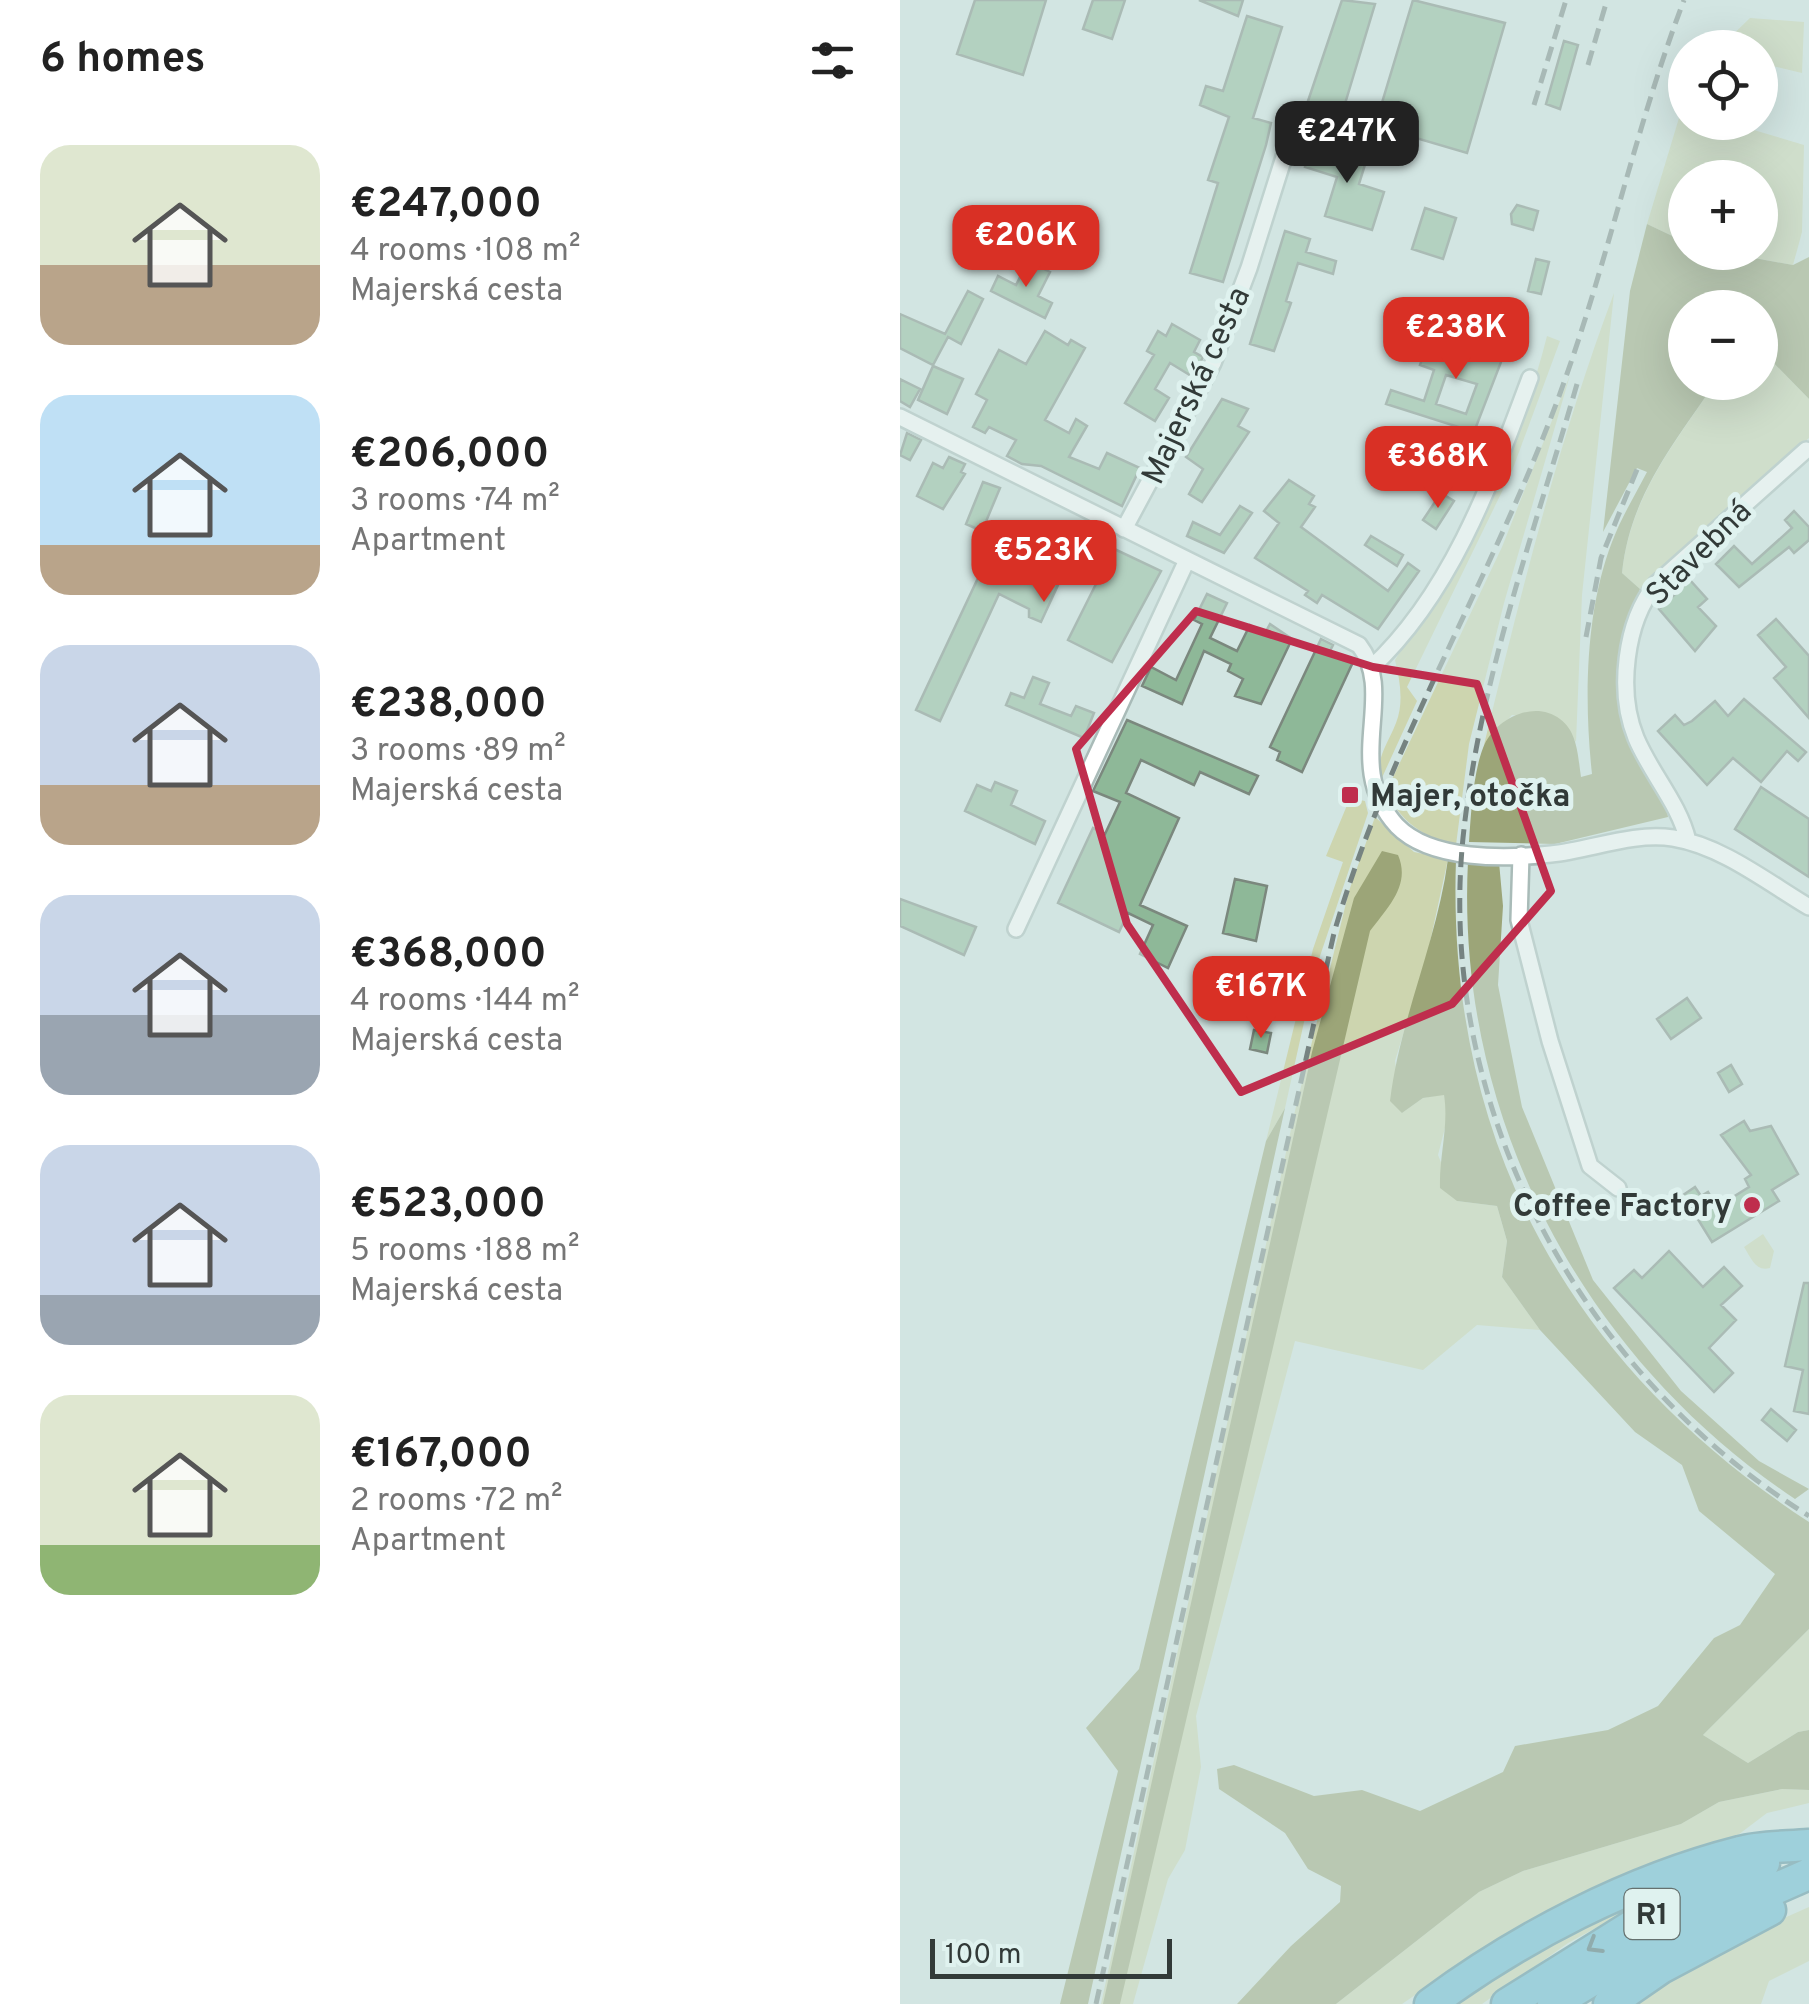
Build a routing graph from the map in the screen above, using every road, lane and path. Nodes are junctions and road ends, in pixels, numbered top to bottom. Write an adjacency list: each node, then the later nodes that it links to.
1 (1295, 122): 5 (street, Majerská cesta)
2 (1530, 378): 7 (street)
3 (900, 418): 5 (street)
4 (1806, 450): 8 (street, Stavebná)
5 (1124, 529): 6 (street)
6 (1186, 560): 7 (street); 11 (street)
7 (1371, 668): 9 (street)
8 (1688, 841): 9 (street); 10 (street)
9 (1521, 855): 12 (street)
10 (1809, 907)
11 (1016, 929)
12 (1618, 1188)
13 (1809, 1846): 16 (highway); 17 (highway, R1, one-way to 17)
14 (1809, 1874): 18 (highway, R1)
15 (1809, 1886): 19 (highway)
16 (1430, 2004)
17 (1507, 2004)
18 (1554, 2004)
19 (1608, 2004)

